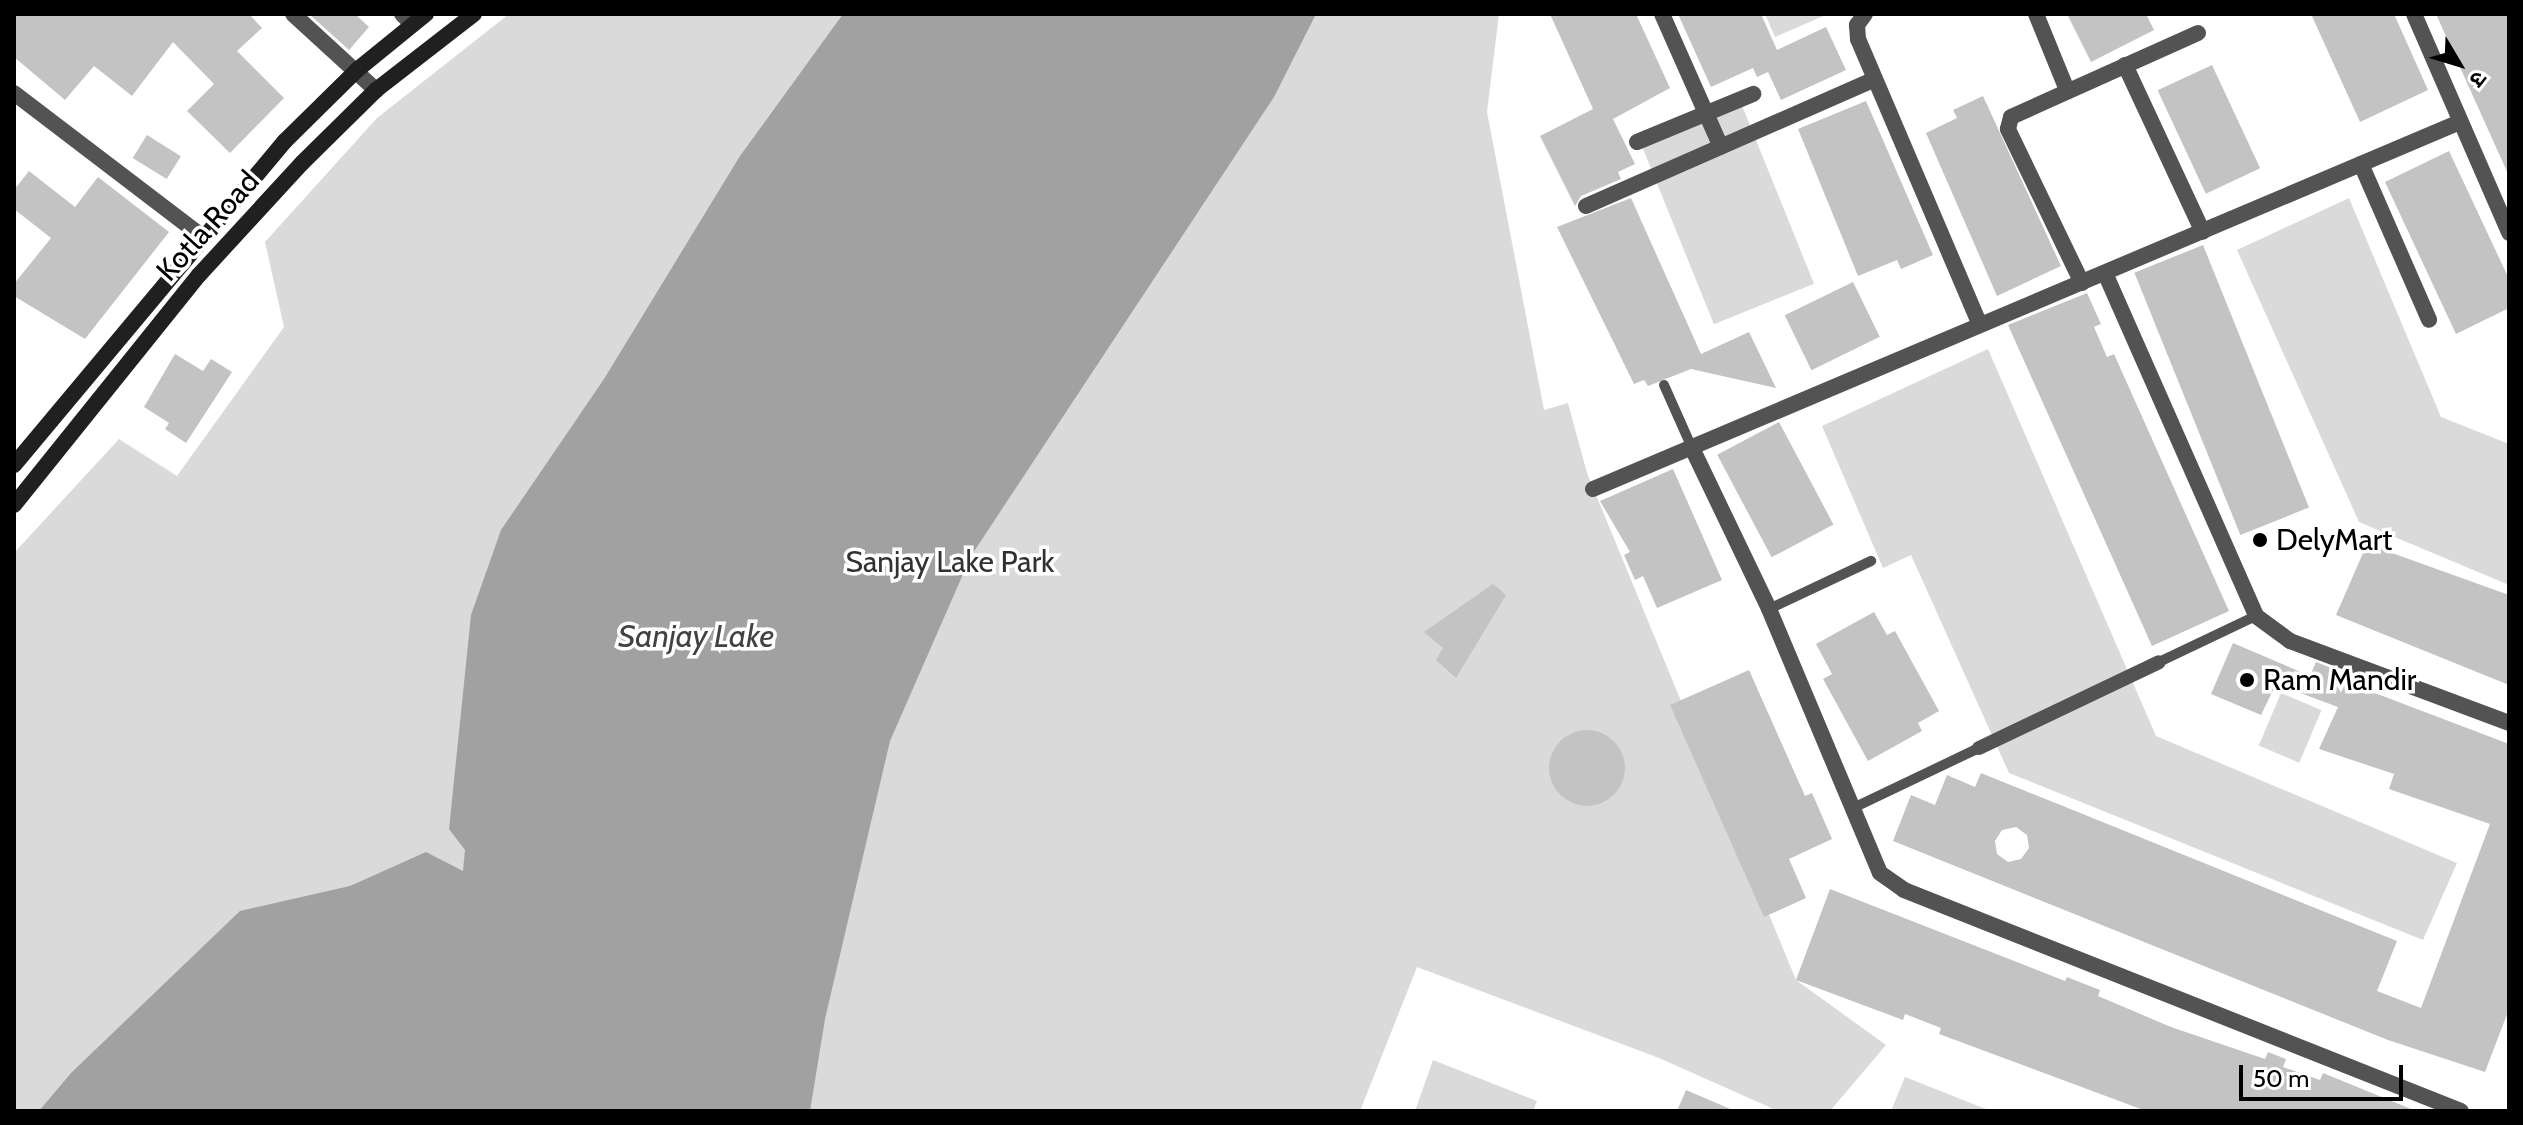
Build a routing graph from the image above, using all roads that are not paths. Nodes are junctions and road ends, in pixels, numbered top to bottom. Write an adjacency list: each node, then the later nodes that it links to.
1 (293, 14): 11 (street)
2 (426, 14): 8 (main road, Kotla Road)
3 (474, 14): 13 (main road, Kotla Road)
4 (1662, 14): 17 (street)
5 (1865, 14): 12 (street)
6 (2036, 14): 14 (street)
7 (2414, 14): 18 (street)
8 (407, 19): 11 (main road, Kotla Road)
9 (2198, 33): 10 (street)
10 (2125, 65): 14 (street); 23 (street)
11 (357, 70): 13 (street); 25 (main road, Kotla Road)
12 (1873, 80): 20 (street); 29 (street)
13 (376, 90): 34 (main road, Kotla Road)
14 (2067, 90): 27 (street)
15 (14, 93): 25 (street)
16 (1753, 94): 17 (street)
17 (1704, 113): 19 (street); 20 (street)
18 (2460, 122): 21 (street); 24 (street)
19 (1637, 142)
20 (1721, 147): 22 (street)
21 (2361, 164): 23 (street); 28 (street)
22 (1586, 206)
23 (2203, 232): 26 (street)
24 (2509, 233)
25 (202, 236): 32 (main road, Kotla Road)
26 (2105, 273): 27 (street); 37 (street)
27 (2082, 283): 29 (street)
28 (2429, 320)
29 (1979, 322): 31 (street)
30 (1664, 385): 31 (lane)
31 (1692, 448): 33 (street); 36 (street)
32 (14, 465)
33 (1593, 489)
34 (14, 505)
35 (1871, 561): 36 (lane)
36 (1769, 609): 41 (street)
37 (2256, 616): 38 (lane); 39 (street)
38 (2159, 662): 40 (street)
39 (2509, 723)
40 (1979, 748): 41 (lane)
41 (1851, 809): 42 (street)
42 (2461, 1111)

